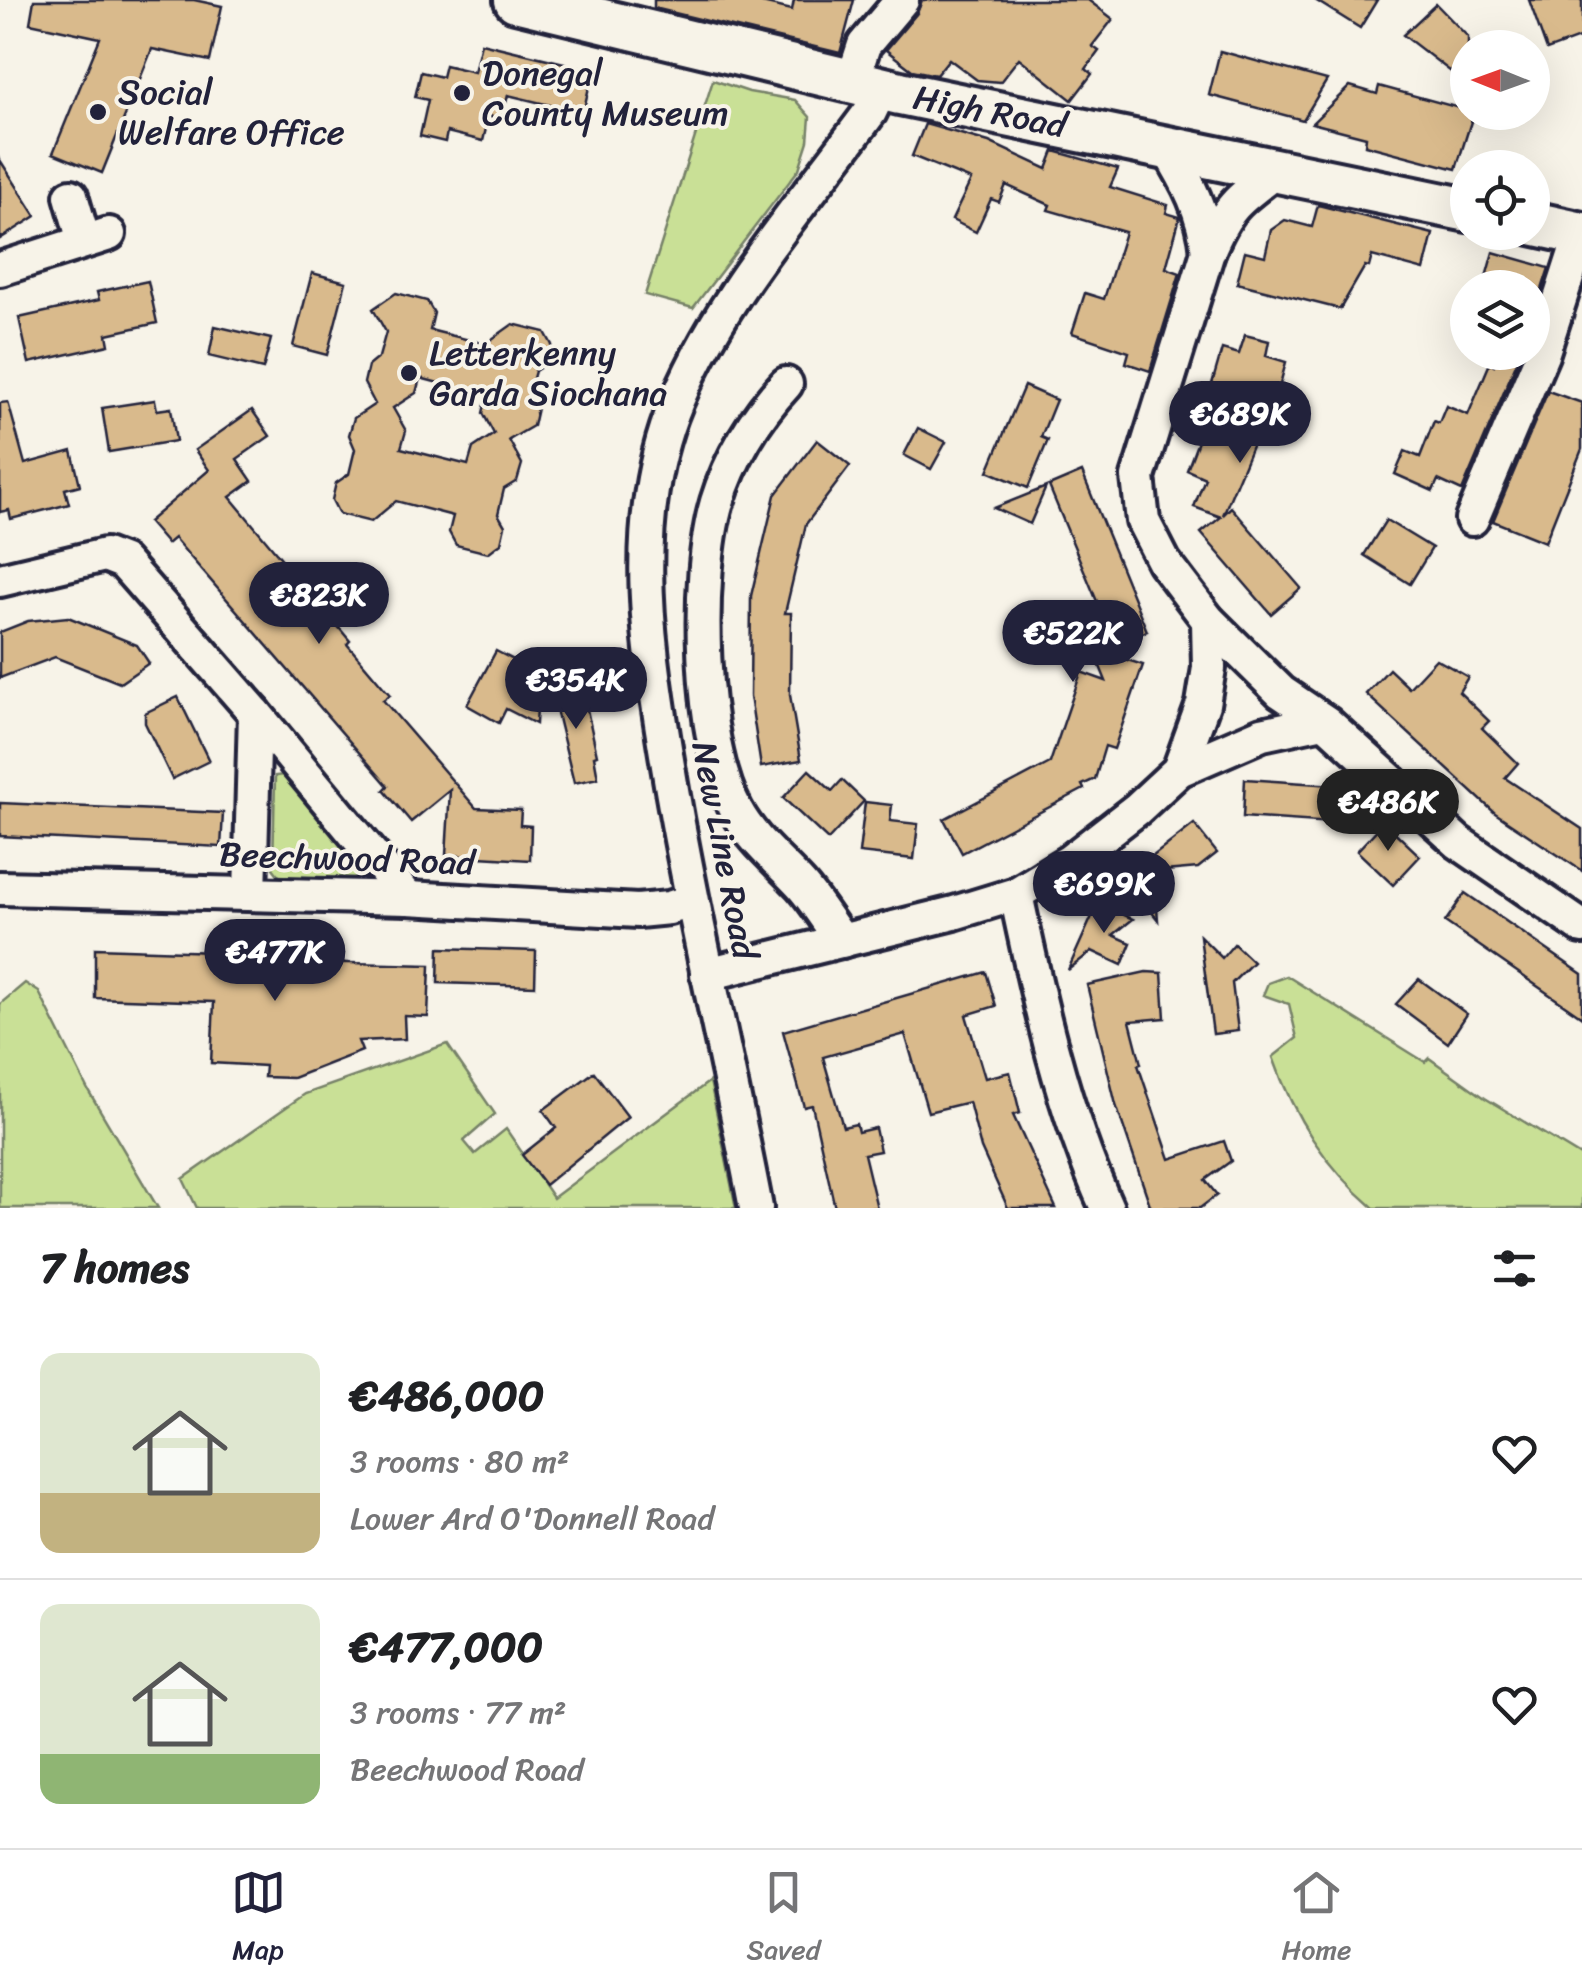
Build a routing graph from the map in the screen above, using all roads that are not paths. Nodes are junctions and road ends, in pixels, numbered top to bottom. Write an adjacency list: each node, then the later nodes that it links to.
1 (516, 0): 3 (street, High Road)
2 (902, 0): 3 (street, New Line Road)
3 (867, 85): 4 (street, High Road); 23 (street, New Line Road)
4 (1167, 148): 5 (street, High Road); 10 (street)
5 (1276, 172): 7 (street, High Road); 10 (street)
6 (71, 196): 11 (street)
7 (1450, 206)
8 (1550, 227): 9 (street)
9 (1581, 234): 13 (street)
10 (1208, 252): 15 (street)
11 (0, 269)
12 (786, 384): 25 (street)
13 (1472, 520)
14 (0, 580): 16 (street)
15 (1208, 620): 17 (street); 18 (street)
16 (255, 713): 20 (street); 22 (street)
17 (1323, 721): 18 (street); 24 (street)
18 (1179, 770): 21 (street)
19 (0, 888): 20 (street, Beechwood Road)
20 (250, 894): 22 (street, Beechwood Road)
21 (1016, 894): 25 (street); 28 (street)
22 (408, 898): 23 (street, Beechwood Road)
23 (690, 902): 26 (street, New Line Road)
24 (1582, 928)
25 (842, 941): 26 (street)
26 (707, 974): 27 (street, New Line Road)
27 (756, 1208)
28 (1107, 1208)

